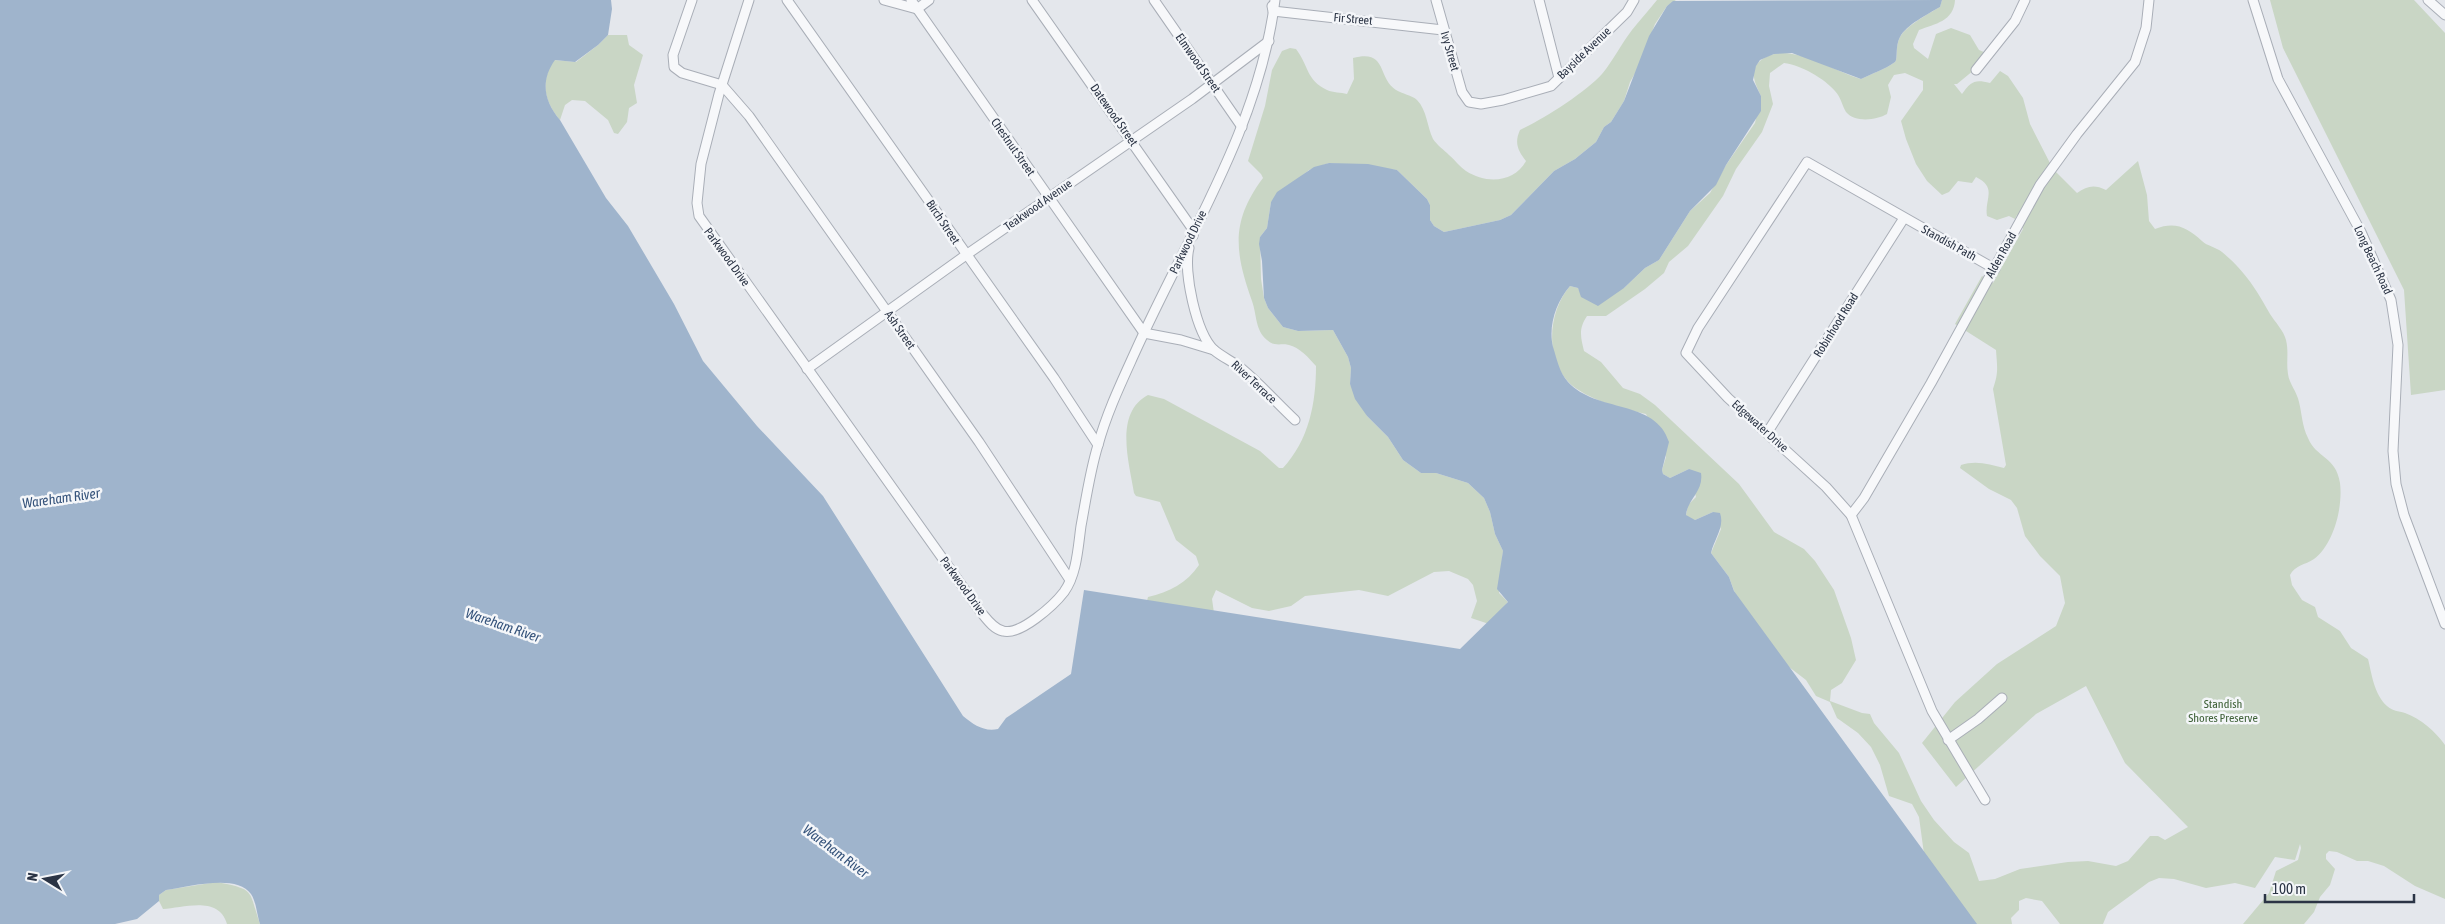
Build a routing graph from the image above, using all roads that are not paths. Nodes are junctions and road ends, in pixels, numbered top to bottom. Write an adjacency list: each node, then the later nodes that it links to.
1 (692, 0): 26 (street)
2 (749, 0): 26 (street, Parkwood Drive)
3 (787, 0): 33 (street, Birch Street)
4 (884, 0): 18 (street)
5 (911, 0): 18 (street, Chestnut Street)
6 (929, 0): 18 (street)
7 (1032, 0): 29 (street, Datewood Street)
8 (1154, 0): 25 (street, Elmwood Street)
9 (1270, 0): 19 (street)
10 (1275, 0): 19 (street, Parkwood Drive)
11 (1436, 0): 21 (street, Ivy Street)
12 (1539, 0): 24 (street)
13 (1634, 0): 24 (street, Bayside Avenue)
14 (2025, 0): 23 (street)
15 (2150, 0): 34 (street, Alden Road)
16 (2253, 0): 44 (street, Long Beach Road)
17 (2428, 0): 20 (street)
18 (917, 9): 30 (street, Chestnut Street)
19 (1273, 11): 21 (street, Fir Street); 22 (street, Parkwood Drive)
20 (2445, 15)
21 (1443, 30): 27 (street, Ivy Street)
22 (1268, 41): 25 (street, Teakwood Avenue); 28 (street, Parkwood Drive)
23 (1976, 70)
24 (1559, 78): 27 (street, Bayside Avenue)
25 (1212, 84): 28 (street, Elmwood Street); 29 (street, Teakwood Avenue)
26 (722, 85): 35 (street, Ash Street); 38 (street, Parkwood Drive)
27 (1468, 100)
28 (1242, 127): 32 (street, Parkwood Drive)
29 (1132, 141): 30 (street, Teakwood Avenue); 32 (street, Datewood Street)
30 (1048, 197): 33 (street, Teakwood Avenue); 36 (street, Chestnut Street)
31 (1904, 218): 34 (street, Standish Path); 40 (street, Robinhood Road); 40 (street, Edgewater Drive)
32 (1194, 231): 36 (street, Parkwood Drive); 37 (street, River Terrace)
33 (966, 255): 35 (street, Teakwood Avenue); 41 (street, Birch Street)
34 (1994, 269): 42 (street, Alden Road)
35 (888, 312): 38 (street, Teakwood Avenue); 43 (street, Ash Street)
36 (1144, 333): 37 (street); 41 (street, Parkwood Drive)
37 (1214, 350): 39 (street, River Terrace)
38 (807, 369): 43 (street, Parkwood Drive)
39 (1295, 420)
40 (1767, 433): 42 (street, Edgewater Drive)
41 (1098, 444): 43 (street, Parkwood Drive)
42 (1851, 515): 46 (street, Edgewater Drive)
43 (1070, 580)
44 (2445, 624)
45 (2002, 698): 46 (street)
46 (1948, 740): 47 (street, Edgewater Drive)
47 (1984, 800)

